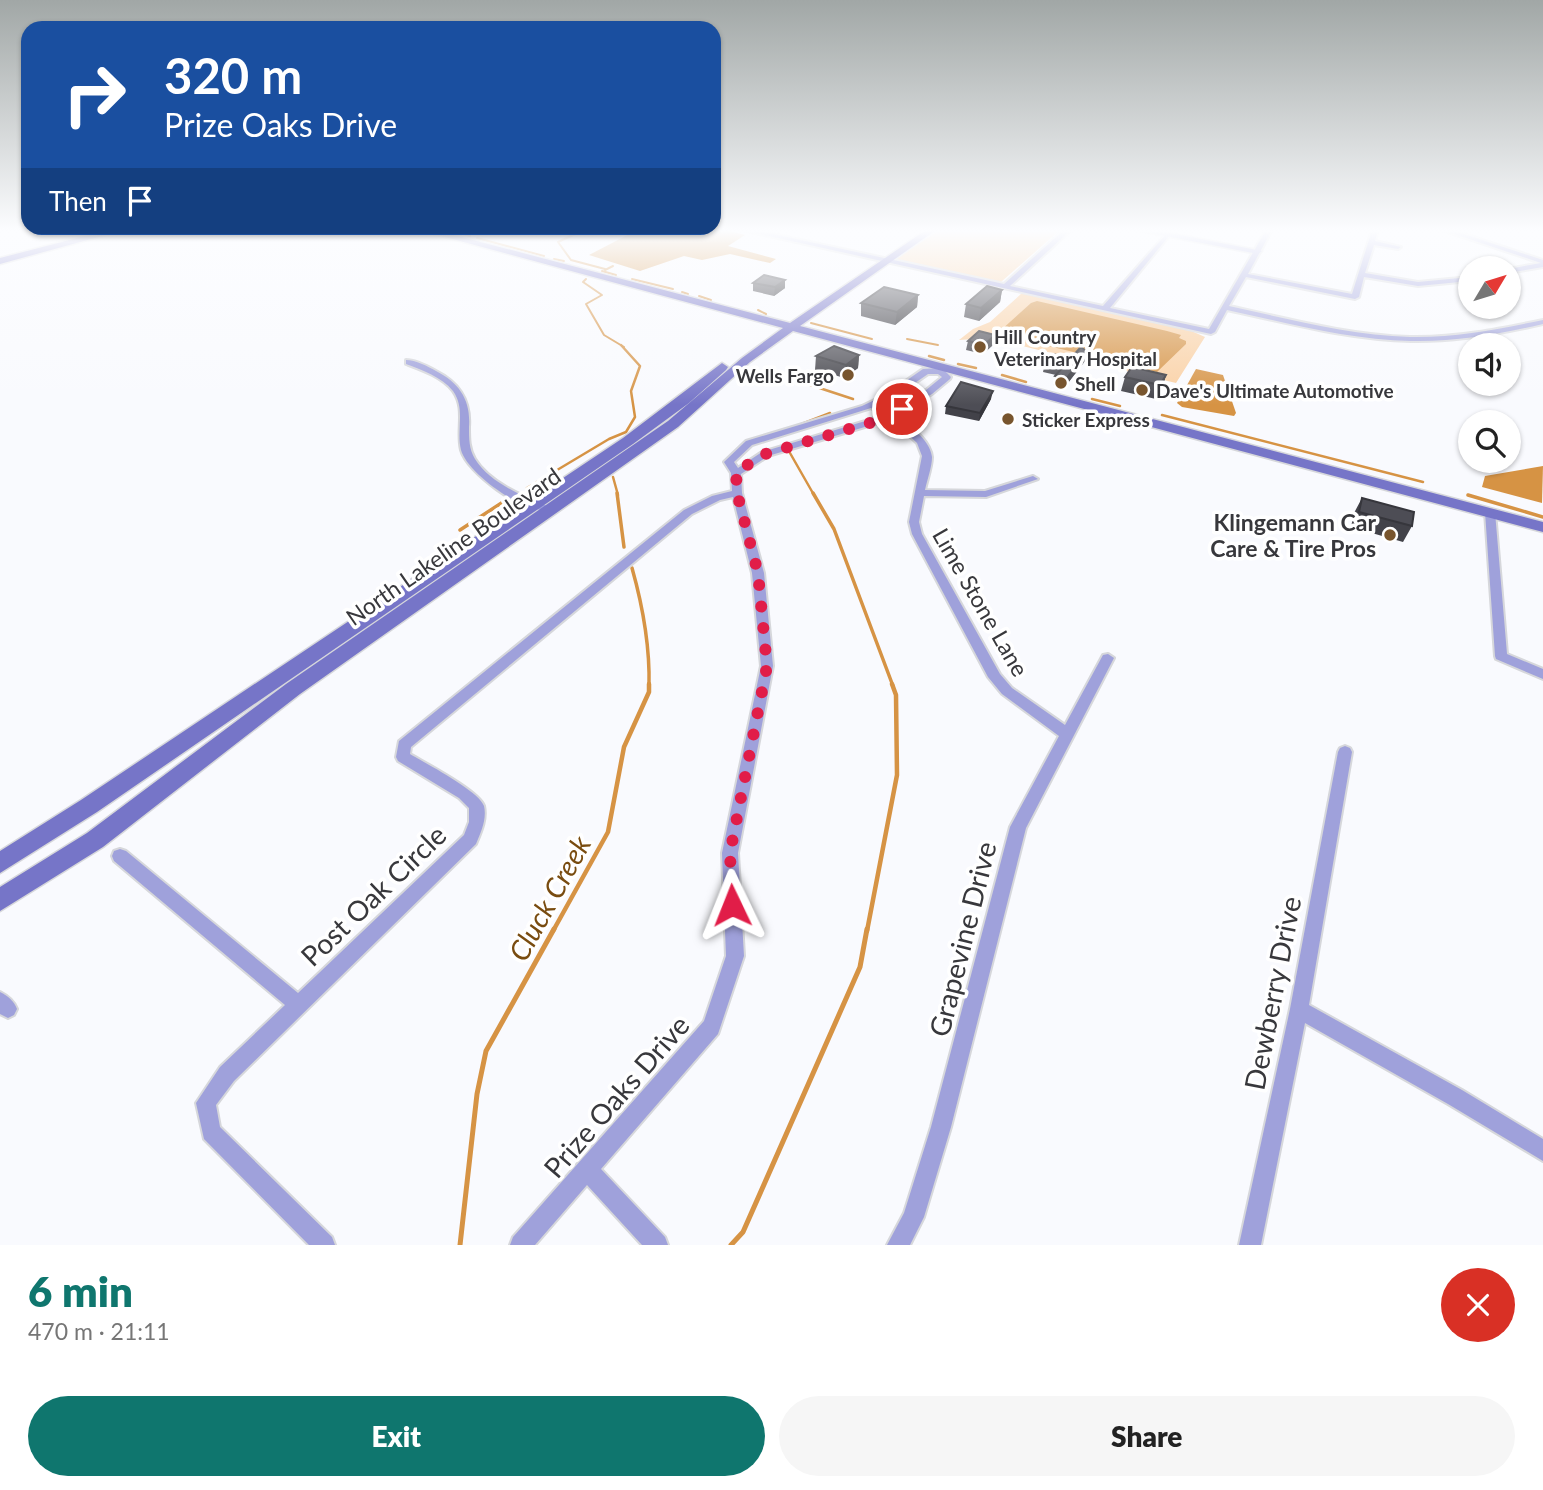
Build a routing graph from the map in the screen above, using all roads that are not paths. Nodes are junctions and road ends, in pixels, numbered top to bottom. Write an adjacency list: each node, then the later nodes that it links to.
1 (641, 288): 12 (main road)
2 (835, 288): 12 (main road, North Lakeline Boulevard)
3 (843, 288): 13 (main road, North Lakeline Boulevard)
4 (1010, 288): 10 (street)
5 (1123, 288): 10 (street)
6 (1237, 288): 9 (street)
7 (1313, 288): 8 (street)
8 (1358, 288)
9 (1227, 308): 10 (street); 11 (street)
10 (1105, 309)
11 (1543, 322)
12 (776, 324): 13 (main road); 22 (main road, North Lakeline Boulevard)
13 (790, 328): 15 (main road); 22 (main road, North Lakeline Boulevard)
14 (409, 362): 22 (street)
15 (942, 370): 16 (street, Prize Oaks Drive); 17 (street); 23 (main road)
16 (872, 405): 17 (street, Lime Stone Lane); 18 (street, Prize Oaks Drive)
17 (891, 416): 18 (street); 21 (street, Lime Stone Lane)
18 (736, 472): 20 (street, Prize Oaks Drive)
19 (1034, 479): 21 (street)
20 (737, 493): 33 (street, Post Oak Circle); 36 (street, Prize Oaks Drive)
21 (920, 493): 28 (street, Lime Stone Lane)
22 (542, 508): 25 (main road, North Lakeline Boulevard)
23 (1490, 512): 24 (main road); 27 (street)
24 (1543, 527)
25 (370, 626): 31 (main road, North Lakeline Boulevard); 32 (main road, North Lakeline Boulevard)
26 (1108, 658): 28 (street, Grapevine Drive)
27 (1543, 674)
28 (1067, 734): 40 (street, Grapevine Drive)
29 (1345, 752): 34 (street, Dewberry Drive)
30 (120, 856): 33 (street)
31 (0, 863)
32 (0, 900)
33 (298, 1004): 37 (street, Post Oak Circle)
34 (1299, 1009): 35 (street); 41 (street, Dewberry Drive)
35 (1543, 1151)
36 (588, 1171): 38 (street, Prize Oaks Drive); 39 (street)
37 (324, 1245)
38 (521, 1245)
39 (657, 1245)
40 (898, 1245)
41 (1250, 1245)

